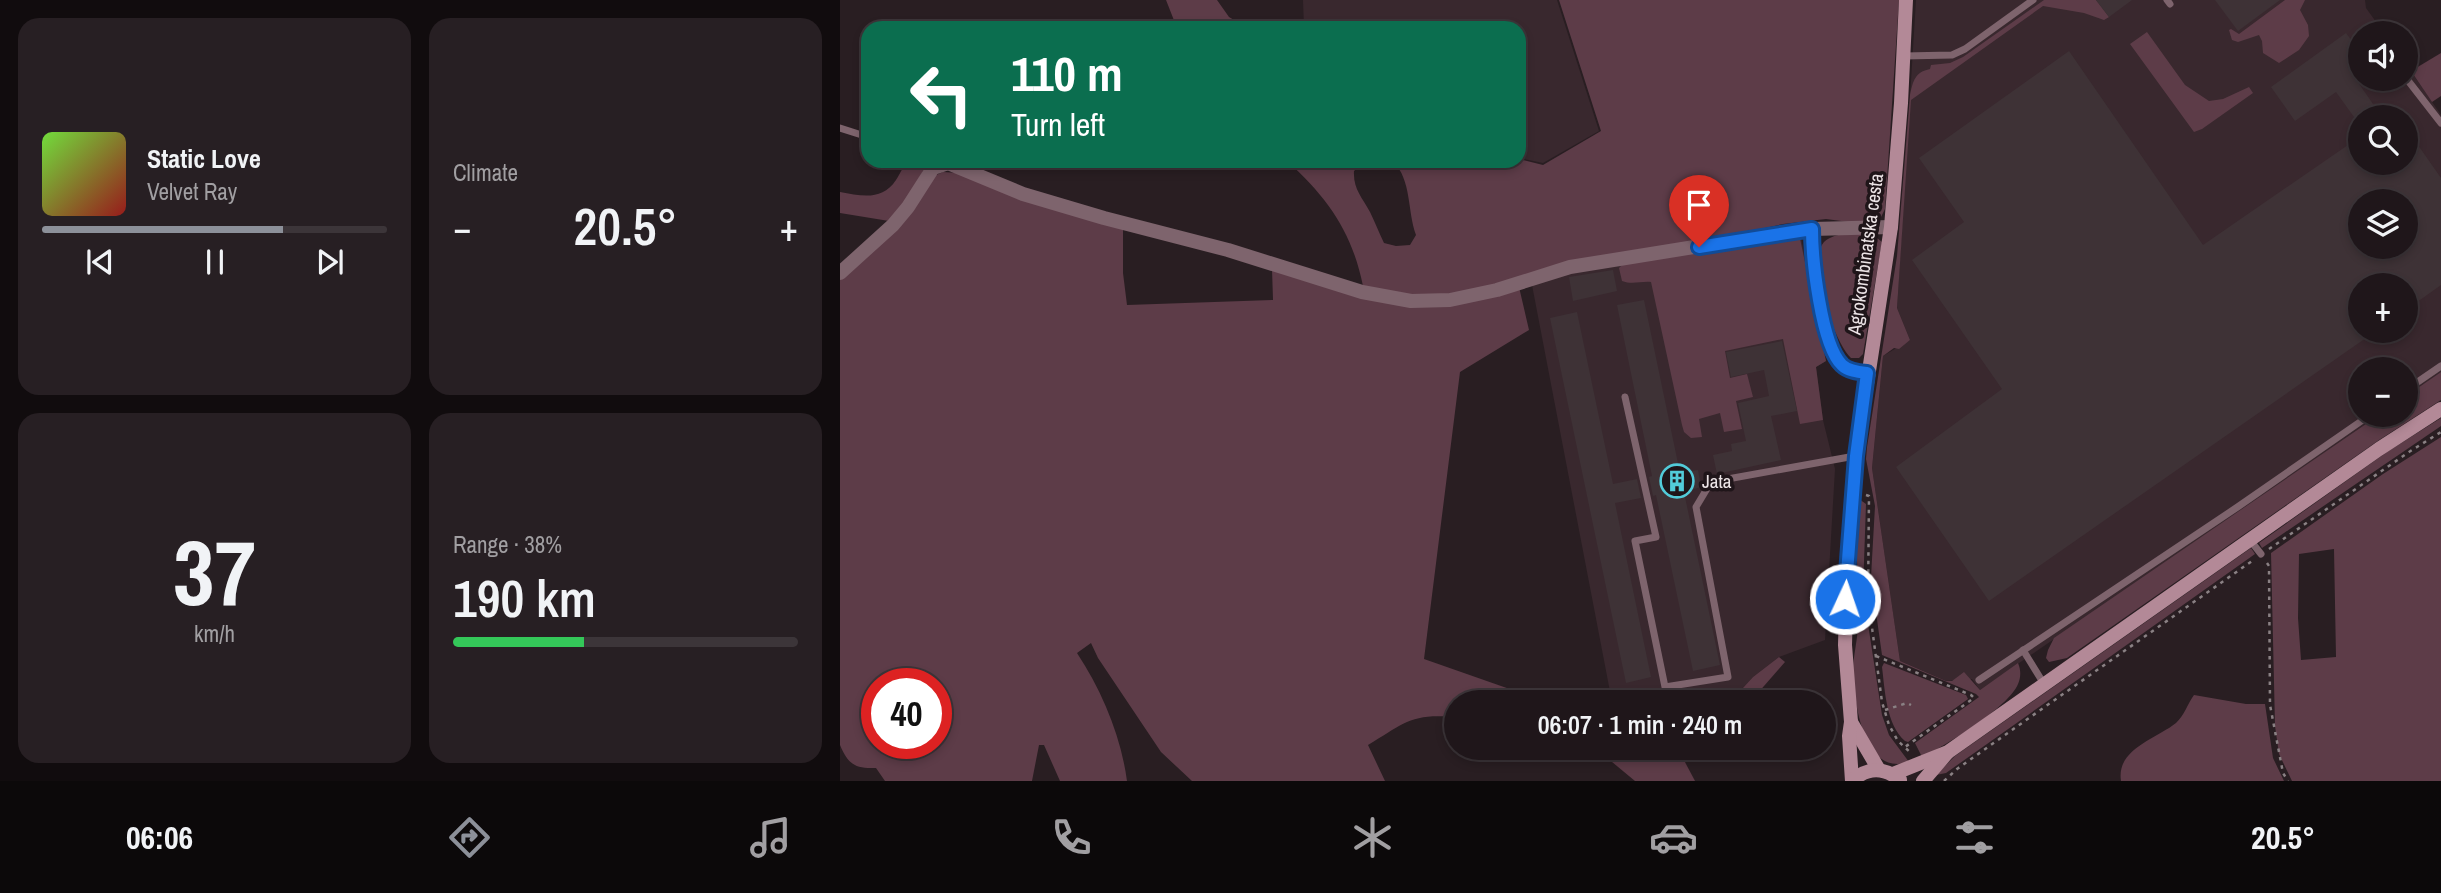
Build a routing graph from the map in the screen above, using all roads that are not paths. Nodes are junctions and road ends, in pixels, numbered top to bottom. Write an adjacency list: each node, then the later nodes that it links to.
1 (1906, 0): 3 (street, Agrokombinatska cesta)
2 (2033, 0): 3 (lane)
3 (1904, 56): 10 (street, Agrokombinatska cesta)
4 (2416, 91): 5 (lane)
5 (2441, 123)
6 (840, 128): 7 (lane)
7 (861, 135)
8 (933, 168): 12 (street)
9 (960, 168): 11 (street)
10 (1891, 227): 11 (street); 14 (street, Agrokombinatska cesta)
11 (1812, 229): 14 (lane)
12 (840, 273)
13 (2441, 366): 15 (lane)
14 (1867, 373): 19 (street, Agrokombinatska cesta)
15 (2418, 382)
16 (1625, 397): 19 (lane)
17 (2441, 409): 20 (street)
18 (2353, 427): 22 (lane)
19 (1856, 456): 25 (street, Agrokombinatska cesta)
20 (2250, 539): 21 (lane); 24 (street)
21 (2261, 554)
22 (2023, 650): 23 (lane); 24 (lane)
23 (1979, 680)
24 (2044, 684): 26 (street)
25 (1851, 722): 27 (street, Agrokombinatska cesta); 28 (street, Agrokombinatska cesta)
26 (1948, 752): 27 (street); 29 (street)
27 (1891, 775): 28 (street)
28 (1852, 781)
29 (1923, 781)

